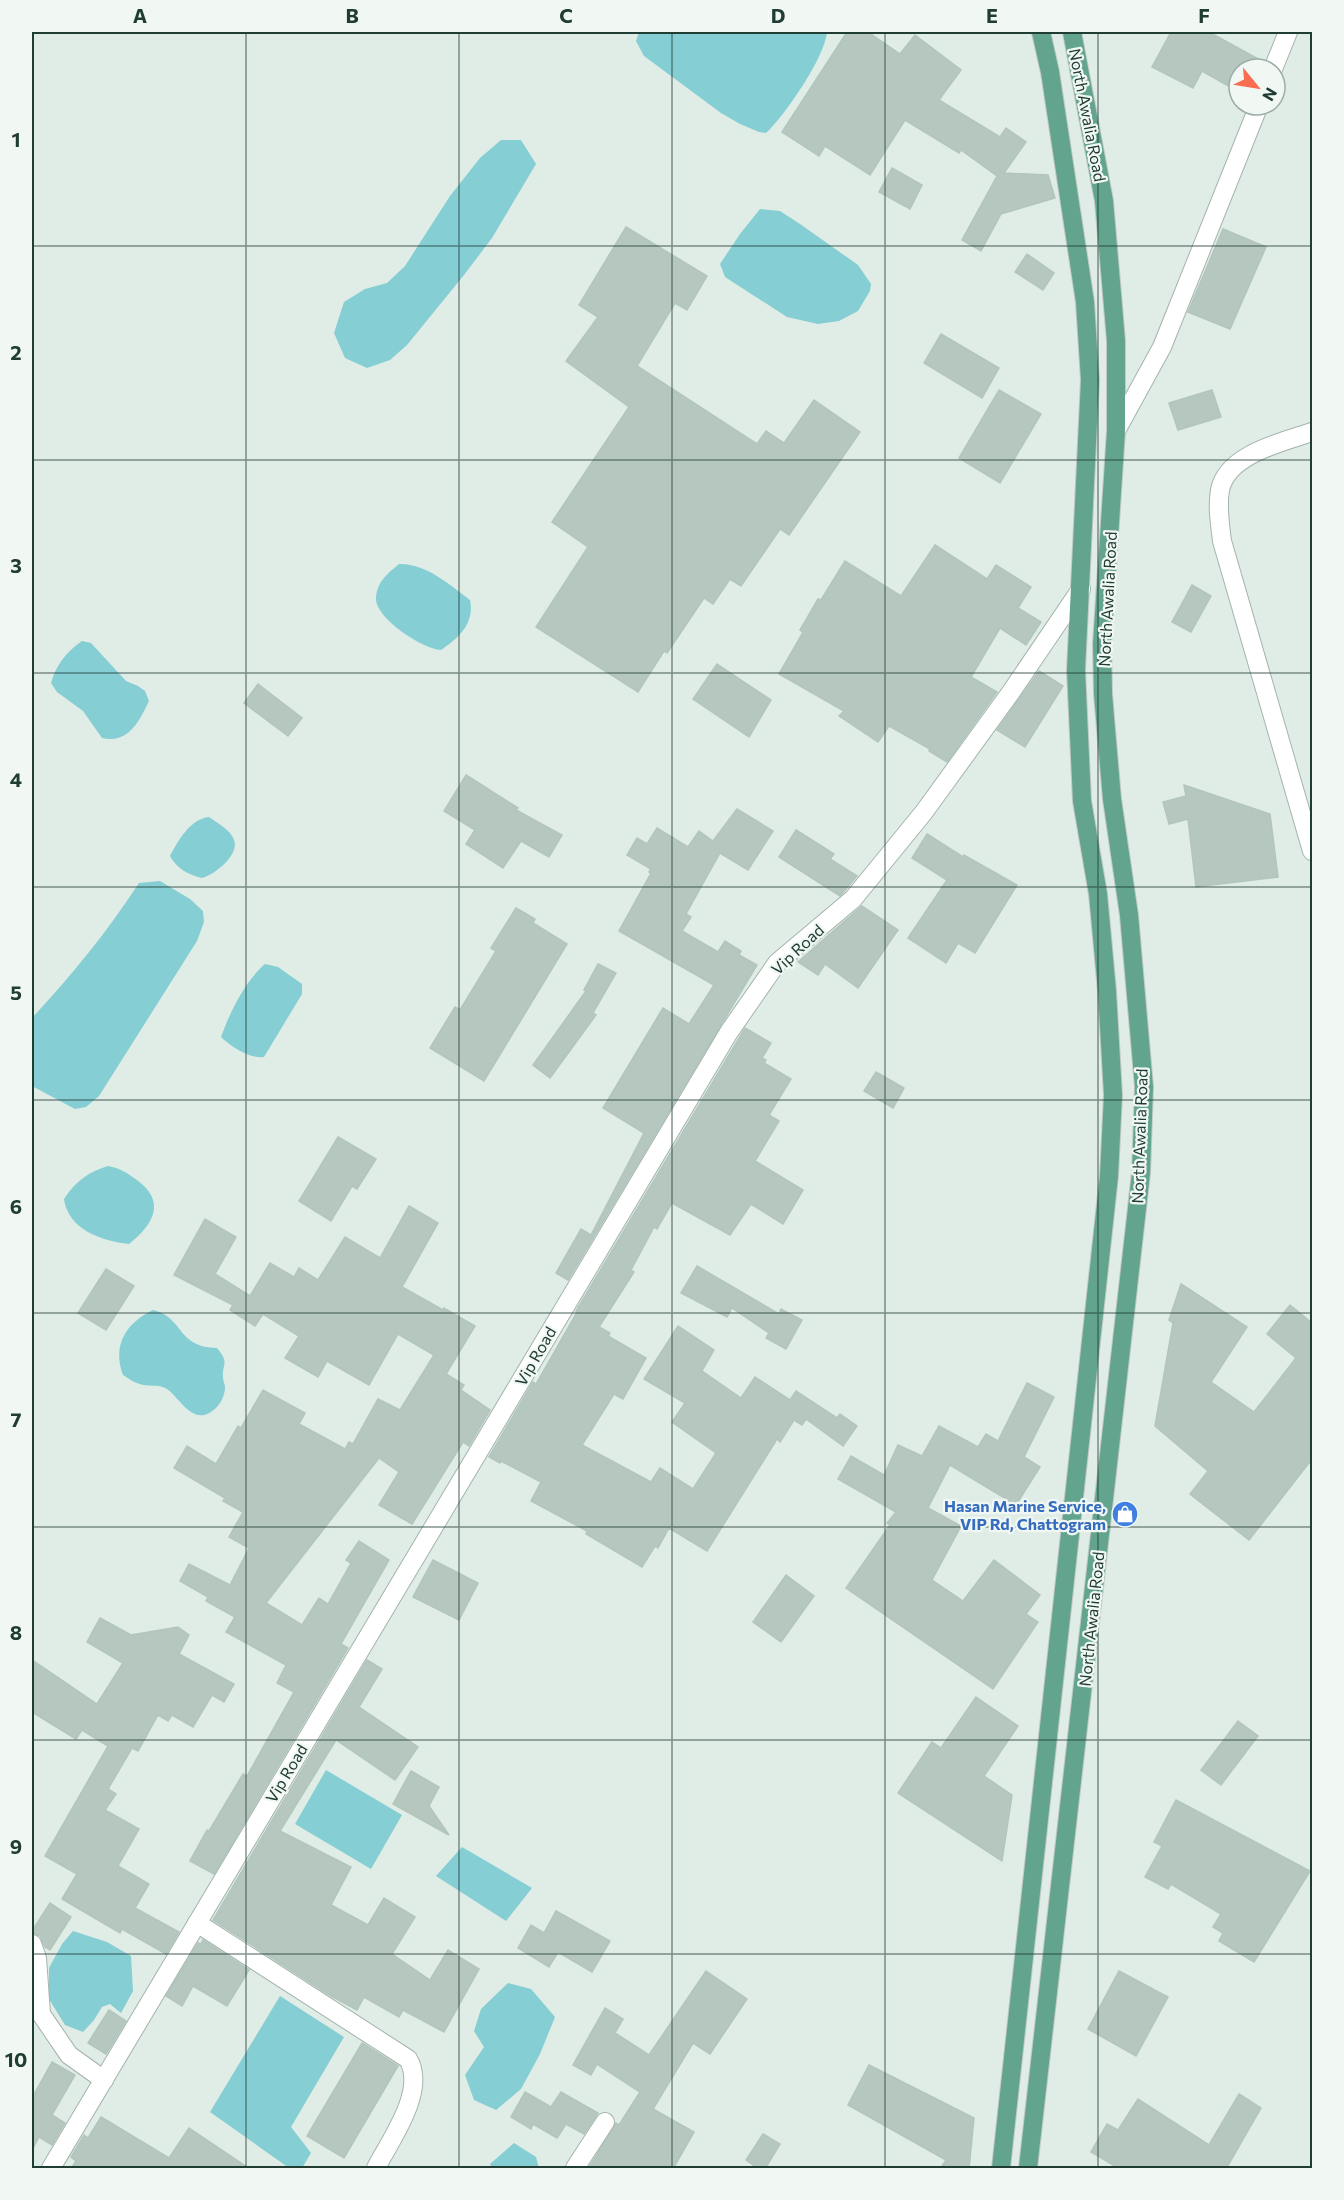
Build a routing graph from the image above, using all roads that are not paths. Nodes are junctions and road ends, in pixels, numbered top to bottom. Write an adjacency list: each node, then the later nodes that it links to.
1 (1041, 32): 8 (main road, North Awalia Road)
2 (1072, 32): 6 (main road, North Awalia Road)
3 (1288, 32): 4 (street)
4 (1278, 57)
5 (1253, 117): 6 (street)
6 (1116, 432): 18 (main road, North Awalia Road)
7 (1312, 432): 9 (street)
8 (1081, 589): 10 (street, Vip Road); 17 (main road, North Awalia Road)
9 (1312, 851)
10 (197, 1923): 12 (street, Vip Road); 16 (street)
11 (32, 1944): 12 (street)
12 (104, 2080): 15 (street, Vip Road)
13 (605, 2122): 14 (street)
14 (578, 2167)
15 (51, 2169)
16 (376, 2169)
17 (1001, 2169)
18 (1028, 2169)

